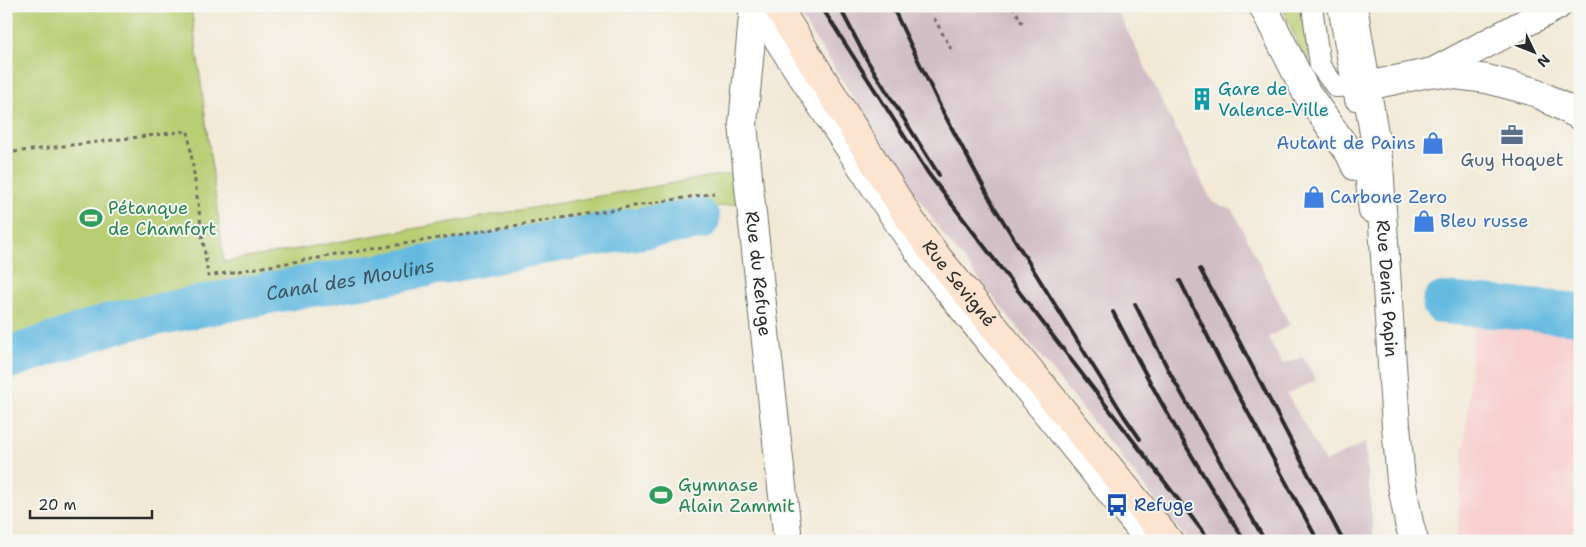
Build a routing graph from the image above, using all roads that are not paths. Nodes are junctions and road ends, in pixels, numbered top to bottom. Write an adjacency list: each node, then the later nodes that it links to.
1 (1263, 6): 10 (street)
2 (1312, 6): 8 (lane)
3 (1338, 6): 8 (lane)
4 (1353, 6): 8 (street, Rue Denis Papin)
5 (1556, 6): 7 (street)
6 (760, 7): 11 (street, Rue du Refuge); 12 (lane); 13 (street, Rue Sevigné)
7 (1433, 72): 8 (street); 9 (street)
8 (1360, 86): 14 (lane); 15 (street, Rue Denis Papin)
9 (1580, 116)
10 (1356, 166)
11 (788, 541)
12 (1144, 541)
13 (1169, 541)
14 (1400, 541)
15 (1414, 541)

